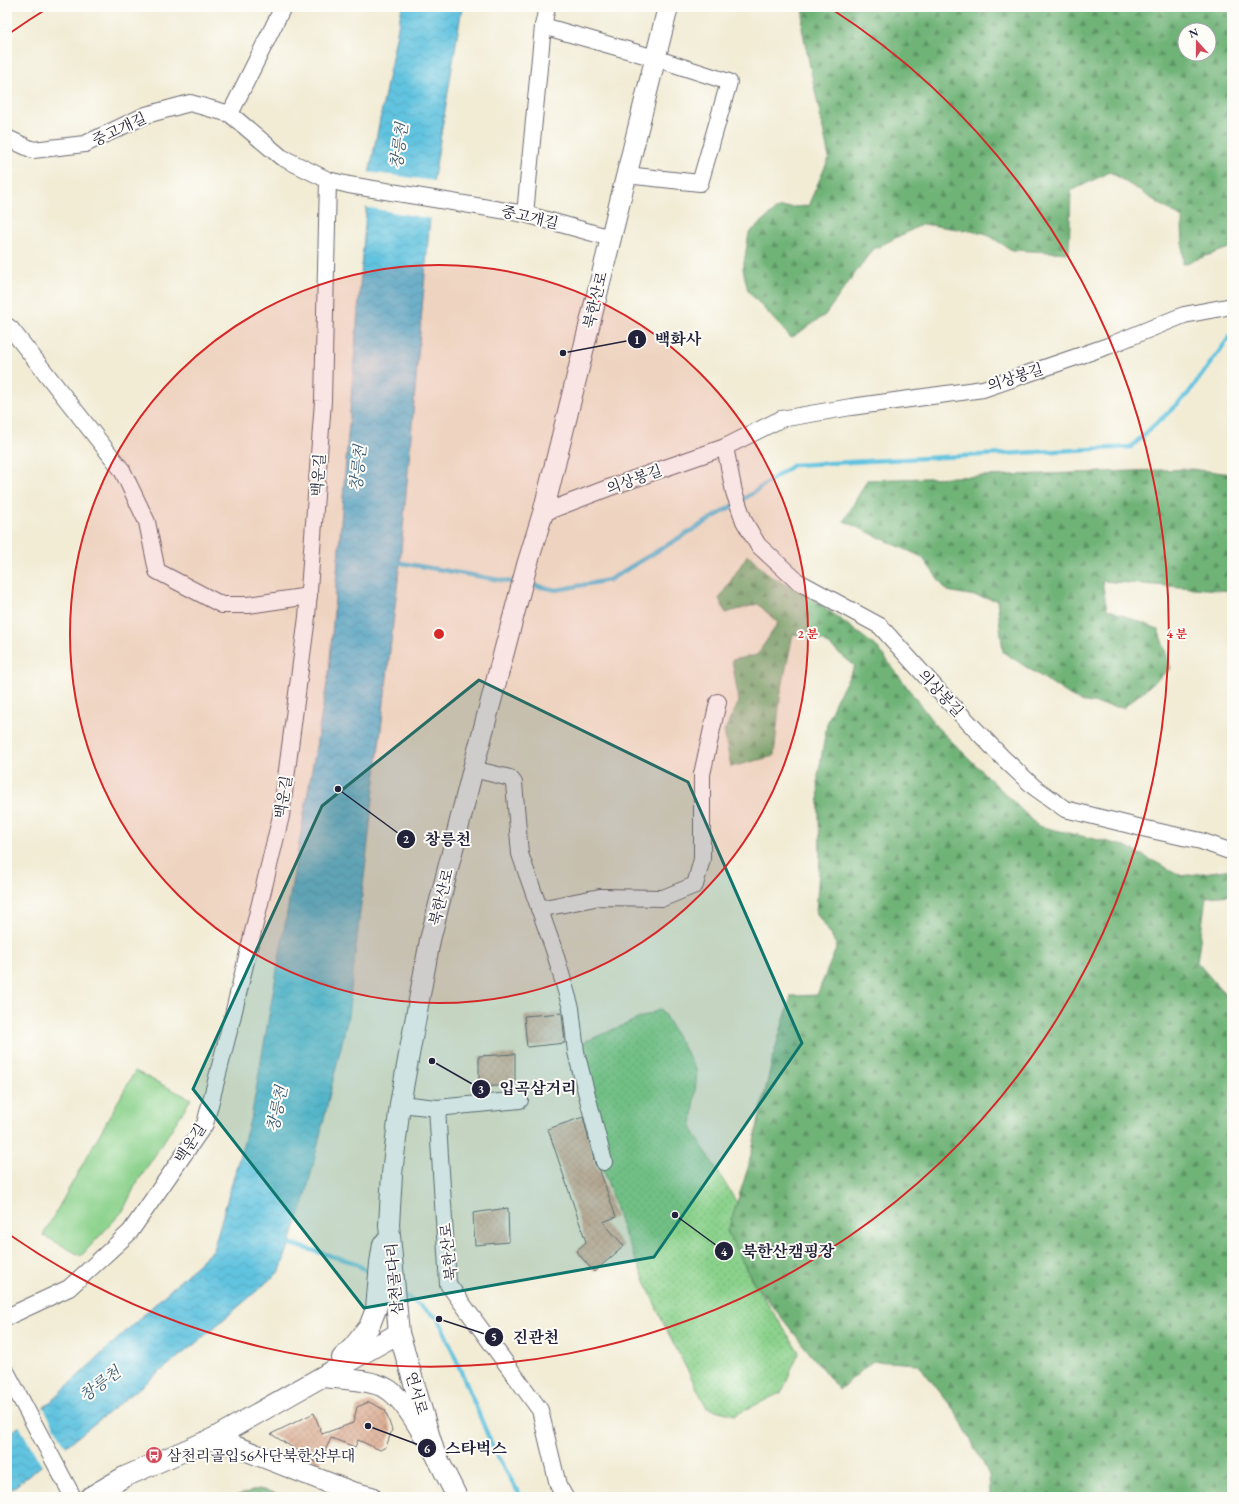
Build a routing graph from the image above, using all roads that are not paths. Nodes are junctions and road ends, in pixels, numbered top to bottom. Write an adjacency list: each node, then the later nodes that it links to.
1 (283, 7): 6 (street)
2 (547, 7): 4 (street)
3 (668, 7): 5 (main road, 북한산로)
4 (543, 26): 5 (street); 10 (street)
5 (655, 58): 8 (main road, 북한산로); 8 (street)
6 (230, 114): 7 (street, 중고개길); 9 (street, 중고개길)
7 (7, 138)
8 (626, 175): 11 (main road, 북한산로)
9 (328, 180): 10 (street, 중고개길); 16 (street, 백운길)
10 (525, 214): 11 (street, 중고개길)
11 (611, 238): 15 (main road, 북한산로)
12 (1232, 306): 14 (street, 의상봉길)
13 (7, 326): 16 (street)
14 (725, 447): 15 (street, 의상봉길); 19 (street, 의상봉길)
15 (543, 513): 18 (main road, 북한산로)
16 (309, 596): 26 (street, 백운길)
17 (718, 702): 20 (street)
18 (474, 769): 20 (street); 22 (main road, 북한산로)
19 (1232, 852)
20 (539, 909): 24 (street)
21 (520, 1100): 23 (street)
22 (400, 1104): 23 (street); 25 (main road, 북한산로)
23 (437, 1108): 36 (street, 북한산로)
24 (604, 1162)
25 (389, 1225): 27 (main road, 삼천골다리); 29 (main road)
26 (7, 1317)
27 (399, 1333): 29 (main road); 31 (main road, 연서로)
28 (7, 1373): 32 (street)
29 (322, 1377): 30 (main road); 31 (main road)
30 (214, 1438): 33 (main road); 34 (main road)
31 (434, 1451): 35 (main road, 연서로)
32 (73, 1497)
33 (90, 1497)
34 (371, 1497)
35 (457, 1497)
36 (565, 1497)

